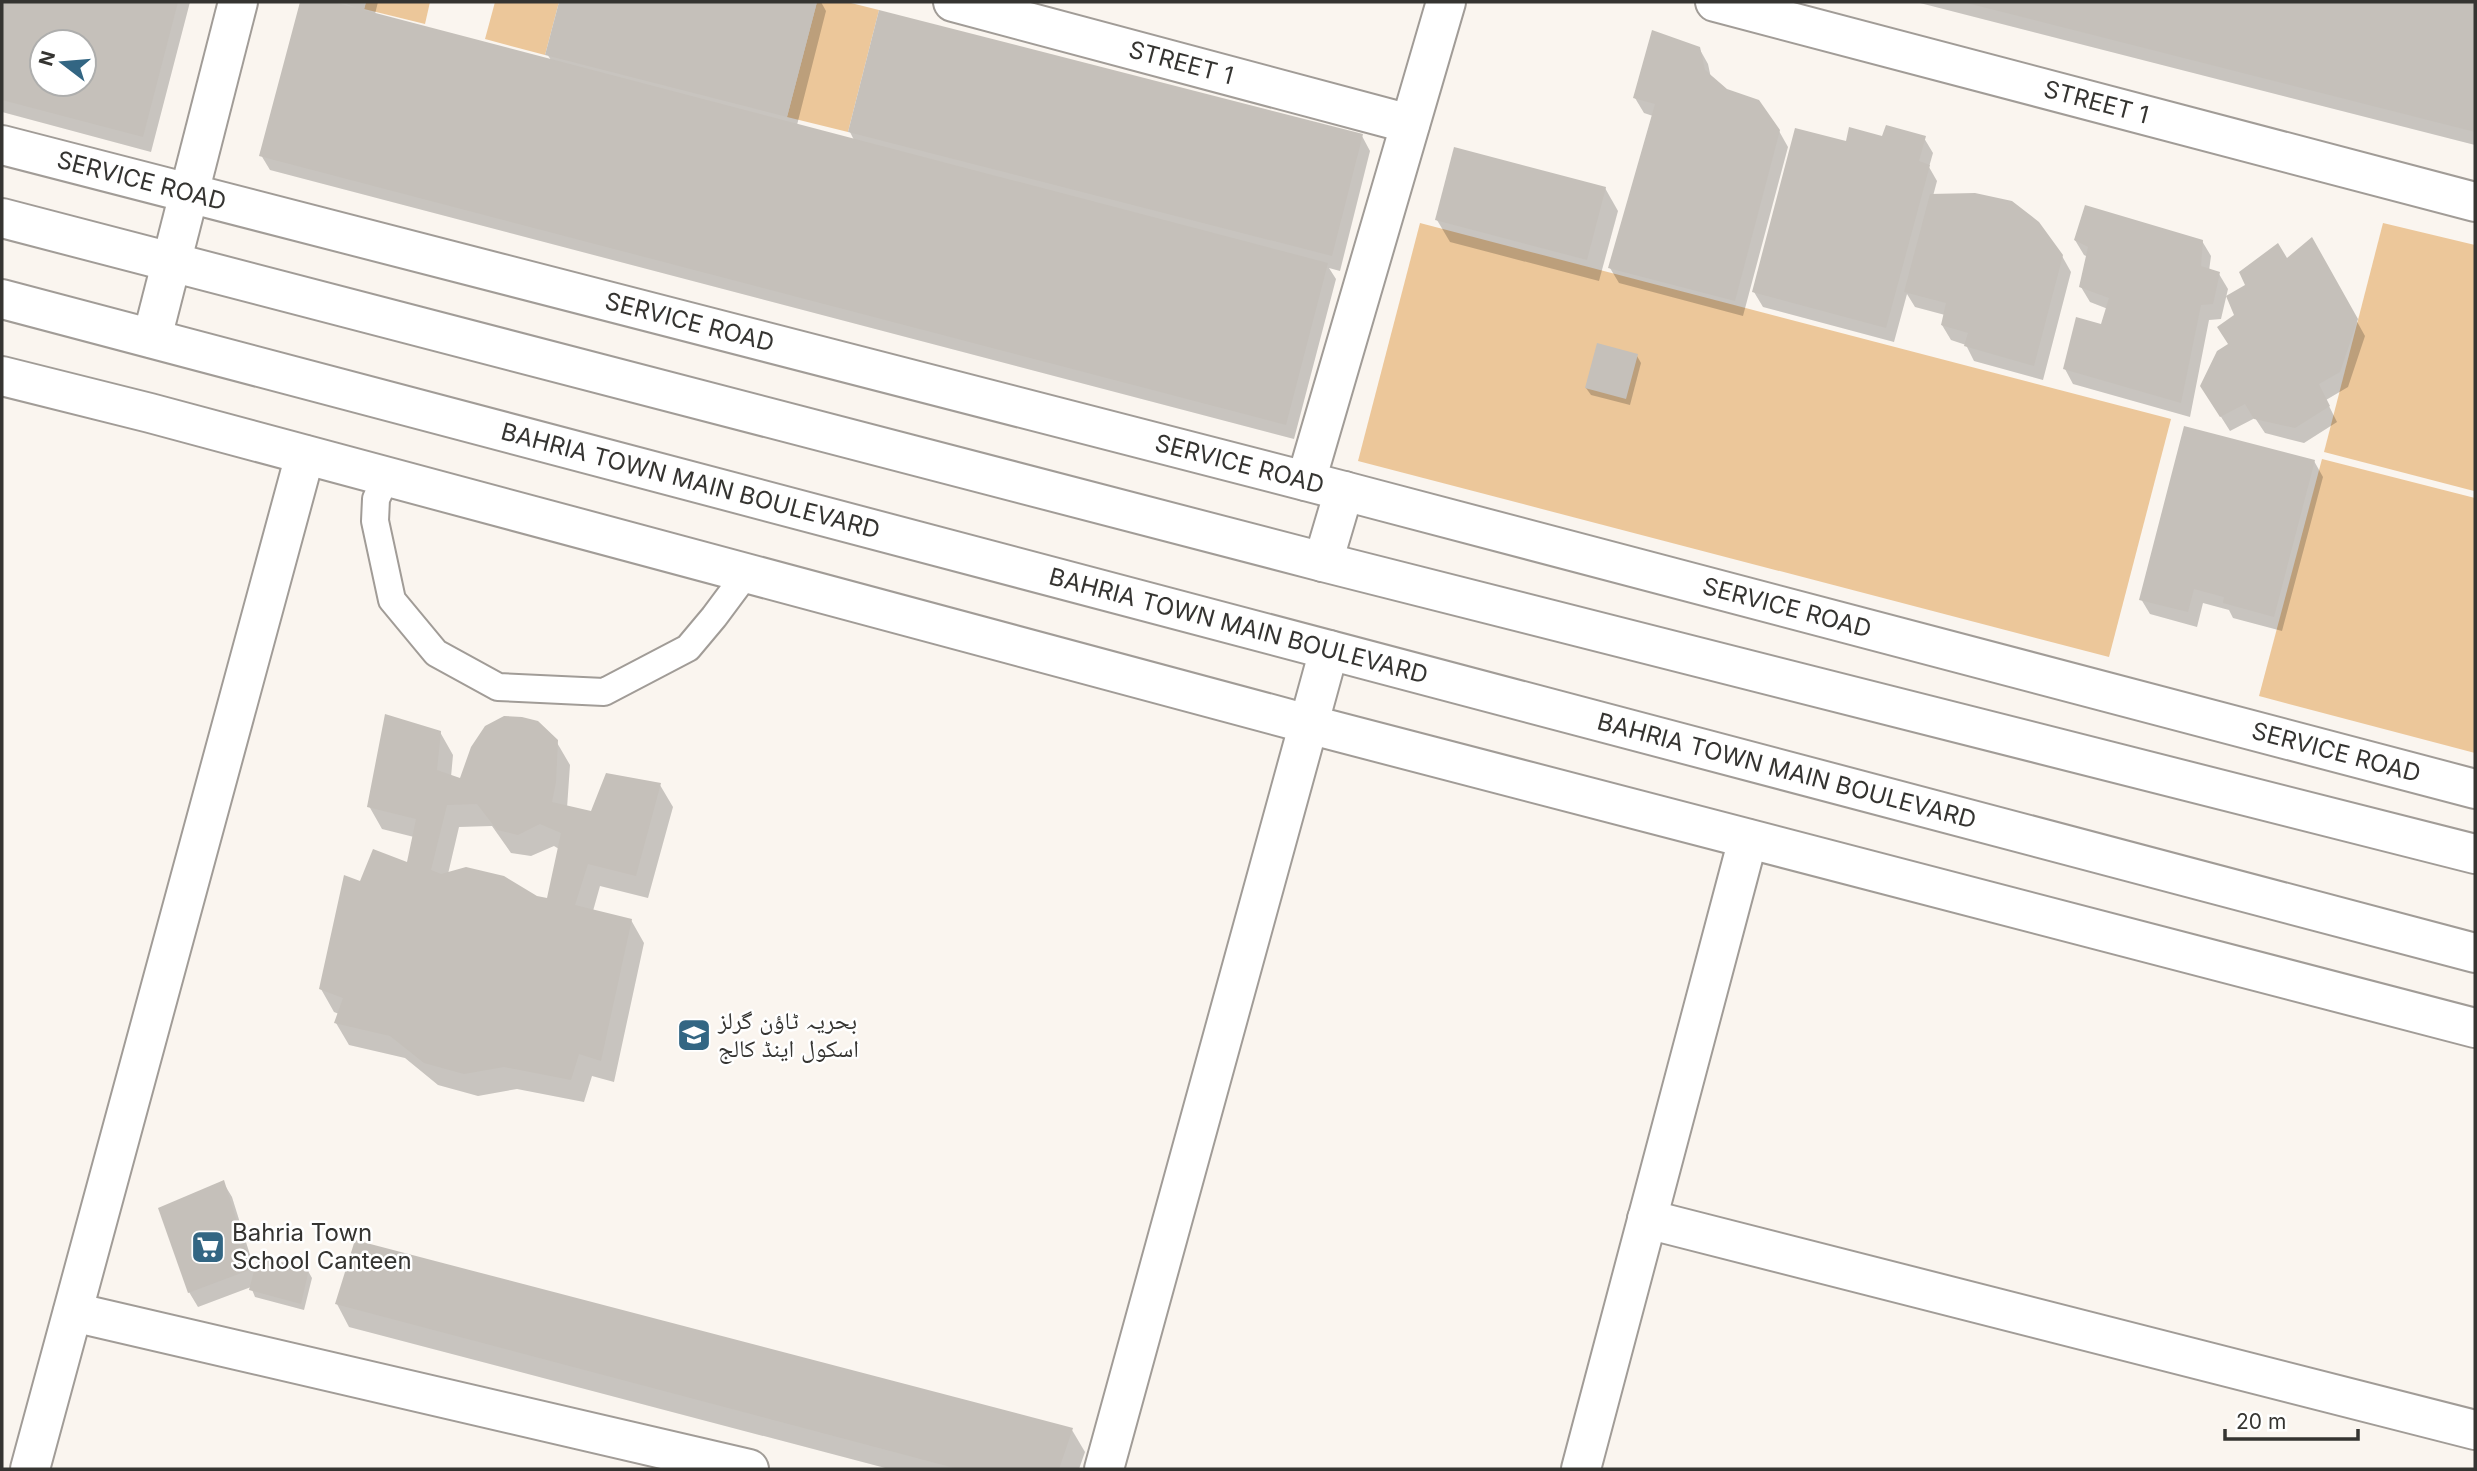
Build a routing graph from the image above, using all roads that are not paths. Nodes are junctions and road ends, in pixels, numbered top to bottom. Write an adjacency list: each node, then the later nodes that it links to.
1 (239, 2): 7 (street)
2 (953, 2): 5 (street, STREET 1)
3 (1446, 2): 5 (street)
4 (1715, 2): 8 (street, STREET 1)
5 (1410, 124): 16 (street)
6 (2, 145): 7 (street, SERVICE ROAD)
7 (189, 194): 10 (street); 16 (street, SERVICE ROAD)
8 (2475, 202)
9 (2, 218): 10 (street)
10 (172, 262): 12 (street); 18 (street)
11 (2, 299): 12 (street, BAHRIA TOWN MAIN BOULEVARD)
12 (152, 338): 20 (street, BAHRIA TOWN MAIN BOULEVARD)
13 (2, 376): 14 (street)
14 (305, 455): 15 (street); 28 (street)
15 (386, 477): 19 (street); 19 (lane)
16 (1306, 481): 17 (street, SERVICE ROAD)
17 (1345, 491): 18 (street); 22 (street, SERVICE ROAD)
18 (1322, 562): 24 (street)
19 (746, 574): 21 (street)
20 (1329, 650): 21 (street); 25 (street, BAHRIA TOWN MAIN BOULEVARD)
21 (1308, 724): 23 (street); 33 (street)
22 (2475, 789)
23 (1748, 839): 26 (street); 27 (street)
24 (2475, 855)
25 (2475, 953)
26 (2475, 1028)
27 (1647, 1219): 29 (street); 34 (street)
28 (73, 1312): 30 (street); 31 (street)
29 (2475, 1430)
30 (640, 1456): 32 (street)
31 (30, 1469)
32 (749, 1469)
33 (1104, 1469)
34 (1581, 1469)

